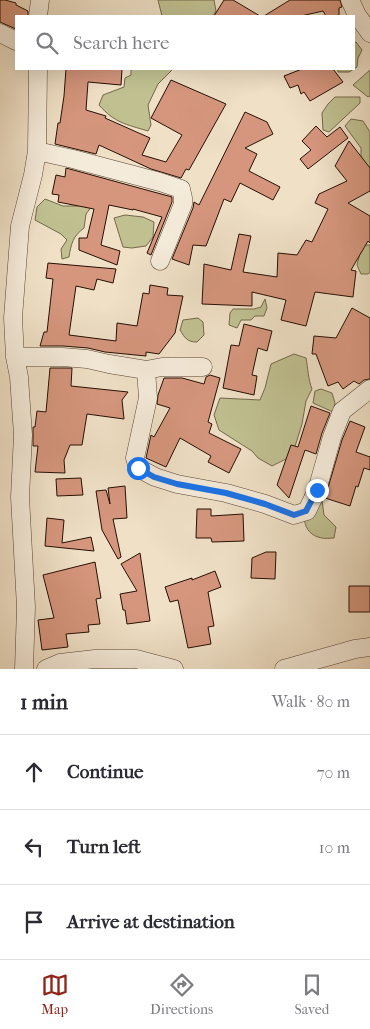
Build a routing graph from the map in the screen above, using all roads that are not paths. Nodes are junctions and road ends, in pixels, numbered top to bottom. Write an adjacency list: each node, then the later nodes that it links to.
1 (40, 0): 3 (street)
2 (350, 0): 5 (street)
3 (38, 15)
4 (0, 33): 6 (street)
5 (370, 33)
6 (15, 40)
7 (38, 70): 8 (street)
8 (37, 152): 9 (street); 10 (street)
9 (160, 261)
10 (15, 357): 12 (street); 15 (street)
11 (202, 367): 12 (street)
12 (146, 370): 13 (street)
13 (370, 389)
14 (370, 647): 18 (street)
15 (24, 669)
16 (46, 669): 17 (street)
17 (174, 669)
18 (284, 669)

